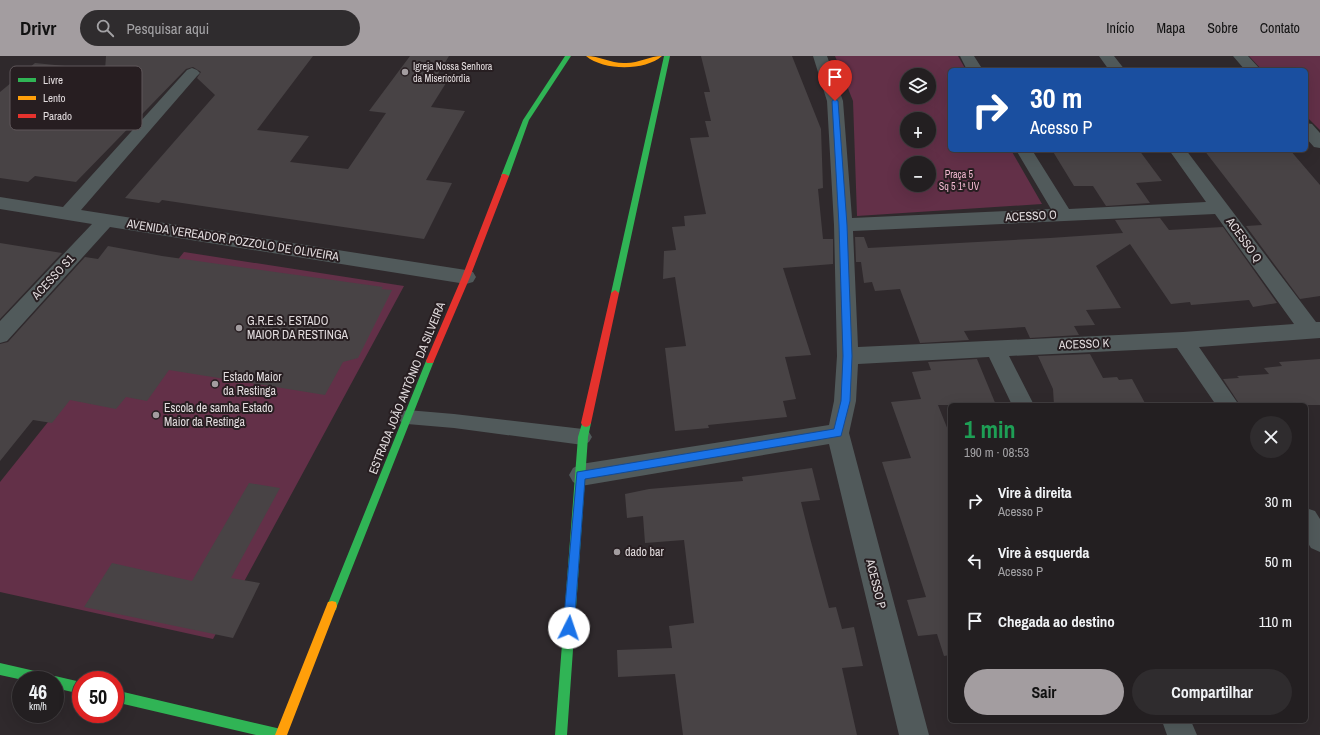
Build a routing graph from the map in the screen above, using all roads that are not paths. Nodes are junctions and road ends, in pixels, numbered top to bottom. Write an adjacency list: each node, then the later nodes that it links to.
1 (568, 56): 25 (main road, ESTRADA JOÃO ANTÔNIO DA SILVEIRA)
2 (589, 56): 3 (main road)
3 (659, 56)
4 (667, 56): 35 (main road)
5 (820, 56): 24 (street, ACESSO P)
6 (967, 56): 9 (street)
7 (1106, 56): 10 (street)
8 (1240, 56): 11 (street)
9 (974, 68)
10 (1115, 68)
11 (1251, 68)
12 (192, 73): 13 (street)
13 (142, 129)
14 (141, 130): 21 (street)
15 (1308, 130): 16 (street)
16 (1320, 143)
17 (1025, 152): 22 (street)
18 (1178, 152): 20 (street, ACESSO Q)
19 (0, 203): 21 (street, AVENIDA VEREADOR POZZOLO DE OLIVEIRA)
20 (1220, 208): 22 (street, ACESSO O); 26 (street, ACESSO Q)
21 (67, 214): 23 (street, AVENIDA VEREADOR POZZOLO DE OLIVEIRA)
22 (1064, 215): 24 (street, ACESSO O)
23 (106, 220): 25 (street, AVENIDA VEREADOR POZZOLO DE OLIVEIRA); 27 (street, ACESSO S1)
24 (843, 225): 30 (street, ACESSO P)
25 (466, 277): 33 (main road, ESTRADA JOÃO ANTÔNIO DA SILVEIRA)
26 (1315, 330): 28 (street, ACESSO K)
27 (0, 334)
28 (1183, 340): 29 (street, ACESSO K); 32 (street)
29 (995, 348): 30 (street, ACESSO K); 31 (street)
30 (848, 356): 34 (street, ACESSO P)
31 (1022, 403)
32 (1227, 403)
33 (407, 417): 35 (lane); 46 (main road, ESTRADA JOÃO ANTÔNIO DA SILVEIRA)
34 (838, 433): 36 (street); 45 (street, ACESSO P)
35 (583, 437): 36 (main road)
36 (580, 475): 47 (main road)
37 (1320, 512): 38 (street)
38 (1308, 514)
39 (1308, 522): 40 (street)
40 (1320, 540)
41 (0, 669): 42 (main road)
42 (12, 672)
43 (124, 698): 46 (main road)
44 (1177, 723): 48 (street)
45 (910, 731)
46 (281, 735)
47 (561, 735)
48 (1182, 735)

